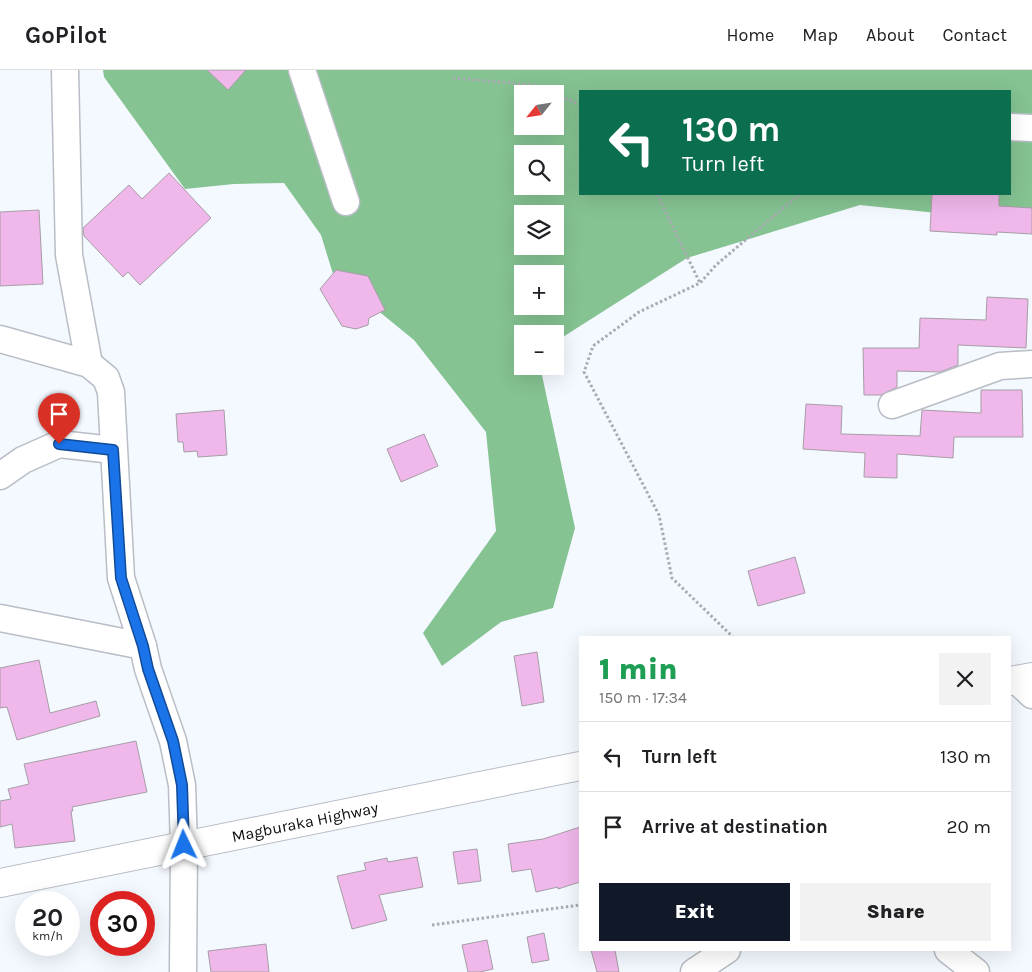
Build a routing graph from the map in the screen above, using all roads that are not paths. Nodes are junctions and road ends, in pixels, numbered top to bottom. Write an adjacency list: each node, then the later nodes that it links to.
1 (65, 70): 7 (street)
2 (302, 70): 5 (street)
3 (1011, 127): 4 (street)
4 (1032, 128)
5 (346, 202)
6 (0, 339): 7 (street)
7 (89, 364): 10 (street)
8 (1032, 364): 9 (street)
9 (892, 406)
10 (113, 450): 11 (street); 13 (street)
11 (0, 476)
12 (0, 618): 13 (street)
13 (143, 646): 15 (street)
14 (579, 766): 15 (main road, Magburaka Highway)
15 (184, 845): 16 (main road, Magburaka Highway); 19 (street)
16 (0, 883)
17 (726, 951): 20 (street)
18 (949, 951): 21 (street)
19 (183, 972)
20 (694, 972)
21 (976, 972)

